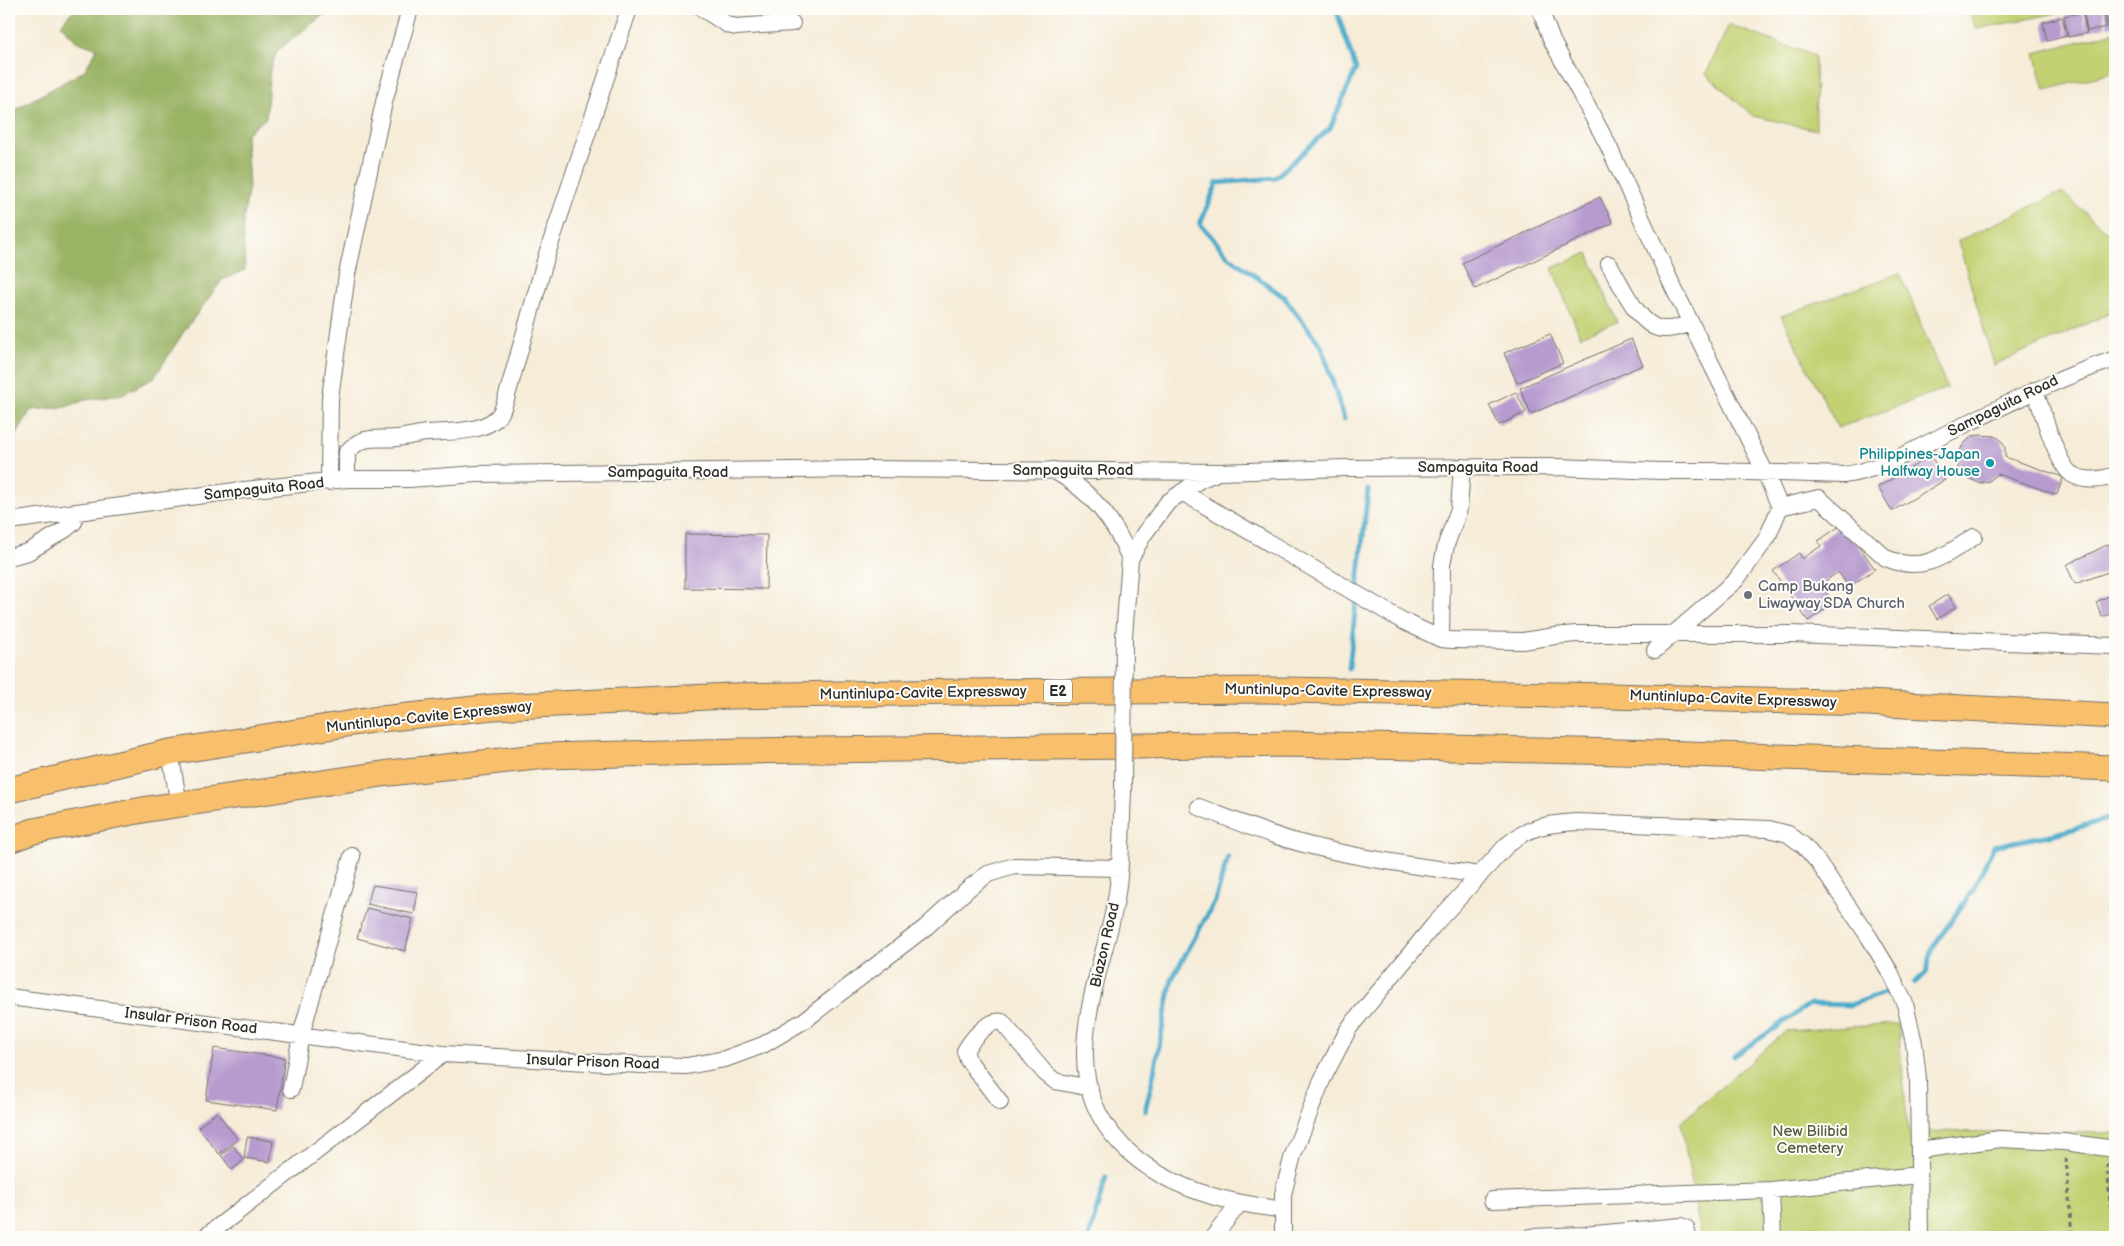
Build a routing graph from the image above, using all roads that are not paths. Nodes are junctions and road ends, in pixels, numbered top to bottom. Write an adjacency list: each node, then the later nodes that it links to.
1 (410, 9): 17 (street)
2 (629, 9): 16 (street)
3 (703, 9): 5 (street)
4 (1540, 9): 7 (street)
5 (792, 23)
6 (1609, 264): 7 (street)
7 (1690, 323): 13 (street)
8 (2115, 359): 9 (street, Sampaguita Road)
9 (2035, 390): 14 (street, Sampaguita Road); 15 (street)
10 (1462, 467): 12 (street, Sampaguita Road); 13 (street, Sampaguita Road); 27 (street)
11 (1052, 470): 12 (street, Sampaguita Road); 16 (street, Sampaguita Road); 25 (street, Biazon Road)
12 (1218, 472): 18 (street, Biazon Road)
13 (1764, 472): 14 (street, Sampaguita Road); 20 (street)
14 (1826, 474): 19 (street)
15 (2115, 474)
16 (347, 479): 17 (street, Sampaguita Road)
17 (329, 482): 21 (street, Sampaguita Road)
18 (1182, 492): 25 (street, Biazon Road); 27 (street)
19 (1819, 498): 20 (street); 23 (street)
20 (1780, 508): 26 (street)
21 (74, 513): 22 (street, Sampaguita Road); 24 (street)
22 (9, 521)
23 (1974, 537)
24 (9, 557)
25 (1130, 559): 38 (street, Biazon Road, bridge)
26 (1674, 634): 27 (street); 28 (street); 29 (street)
27 (1441, 639)
28 (2115, 646)
29 (1655, 650)
30 (2115, 716): 31 (highway, Muntinlupa-Cavite Expressway / E2)
31 (170, 752): 33 (highway, Muntinlupa-Cavite Expressway / E2); 34 (street)
32 (2115, 768): 34 (highway)
33 (9, 790)
34 (179, 805): 36 (highway)
35 (1199, 807): 39 (street)
36 (9, 840)
37 (352, 856): 41 (street)
38 (1120, 868): 42 (street, Insular Prison Road); 43 (street, Biazon Road)
39 (1480, 876): 47 (street); 52 (street)
40 (9, 997): 41 (street, Insular Prison Road)
41 (302, 1035): 42 (street, Insular Prison Road); 44 (street)
42 (443, 1054): 53 (street)
43 (1090, 1088): 45 (street); 51 (street, Biazon Road)
44 (291, 1089)
45 (1000, 1102)
46 (2110, 1149): 47 (street)
47 (1919, 1150): 48 (street)
48 (1919, 1175): 49 (street); 59 (street)
49 (1771, 1190): 50 (street); 58 (street)
50 (1492, 1200)
51 (1240, 1203): 52 (street, Biazon Road); 54 (street)
52 (1282, 1210): 55 (street)
53 (205, 1237)
54 (1212, 1237)
55 (1283, 1237)
56 (1531, 1237): 57 (street)
57 (1688, 1237)
58 (1773, 1237)
59 (1920, 1237)

